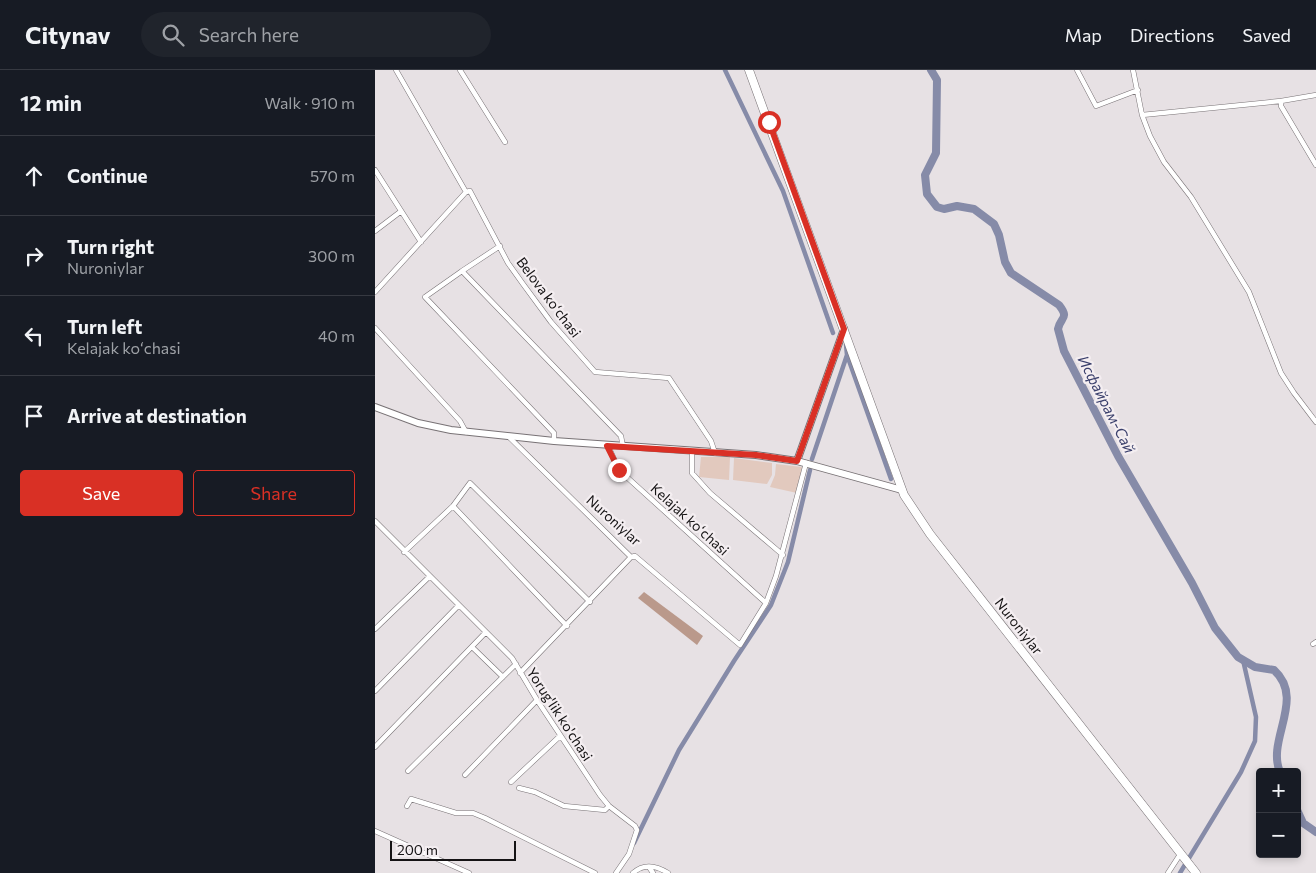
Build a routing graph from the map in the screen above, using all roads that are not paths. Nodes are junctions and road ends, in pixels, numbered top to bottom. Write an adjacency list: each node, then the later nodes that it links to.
1 (396, 70): 14 (street, Belova koʻchasi)
2 (460, 70): 11 (street)
3 (742, 70): 4 (street)
4 (749, 70): 22 (main road, Nuroniylar)
5 (1077, 70): 7 (street)
6 (1133, 70): 7 (street)
7 (1138, 90): 10 (street)
8 (1316, 95): 9 (street)
9 (1281, 101): 10 (street); 12 (street)
10 (1142, 115): 24 (street)
11 (505, 142)
12 (1316, 165)
13 (375, 170): 15 (street)
14 (466, 192): 17 (street); 18 (street, Belova koʻchasi)
15 (400, 212): 16 (street); 17 (street)
16 (375, 231)
17 (421, 242): 20 (street)
18 (500, 246): 19 (street); 31 (street, Belova koʻchasi)
19 (462, 271): 27 (street); 29 (street)
20 (375, 292)
21 (375, 328): 25 (street)
22 (844, 329): 32 (main road); 34 (main road, Nuroniylar)
23 (375, 407): 25 (main road)
24 (1316, 422)
25 (466, 432): 26 (main road)
26 (509, 437): 27 (main road); 39 (street, Nuroniylar)
27 (555, 441): 28 (main road)
28 (607, 446): 29 (main road); 42 (street, Kelajak koʻchasi)
29 (623, 447): 30 (main road)
30 (692, 452): 31 (main road); 38 (street)
31 (715, 453): 32 (main road)
32 (797, 461): 33 (main road)
33 (806, 462): 34 (main road); 38 (street, Nuroniylar)
34 (902, 490): 62 (main road, Nuroniylar)
35 (453, 506): 37 (street); 41 (street); 44 (street)
36 (375, 522): 37 (street, Yorug'lik ko'chasi)
37 (404, 552): 40 (street, Yorug'lik ko'chasi)
38 (783, 555): 42 (street, Nuroniylar)
39 (631, 557): 41 (street); 42 (street, Nuroniylar)
40 (429, 576): 43 (street, Yorug'lik ko'chasi); 45 (street)
41 (590, 602): 44 (street)
42 (765, 603)
43 (458, 606): 46 (street, Yorug'lik ko'chasi); 51 (street)
44 (567, 626): 49 (street)
45 (375, 629)
46 (486, 632): 47 (street); 48 (street, Yorug'lik ko'chasi)
47 (472, 647): 50 (street); 54 (street)
48 (516, 664): 49 (street, Yorug'lik ko'chasi); 50 (street)
49 (520, 673): 52 (street, Yorug'lik ko'chasi)
50 (503, 677): 55 (street)
51 (375, 691)
52 (537, 700): 53 (street, Yorug'lik ko'chasi); 56 (street)
53 (560, 736): 57 (street); 60 (street, Yorug'lik ko'chasi)
54 (375, 747)
55 (408, 771)
56 (465, 775)
57 (511, 782)
58 (519, 788): 60 (street)
59 (407, 806): 66 (street)
60 (609, 806): 67 (street, Yorug'lik ko'chasi)
61 (375, 831): 65 (street)
62 (1181, 853): 64 (main road, Nuroniylar); 71 (street)
63 (649, 866): 68 (street); 69 (street); 70 (street)
64 (1196, 872)
65 (469, 873)
66 (595, 873)
67 (616, 873)
68 (633, 873)
69 (653, 873)
70 (668, 873)
71 (1168, 873)

